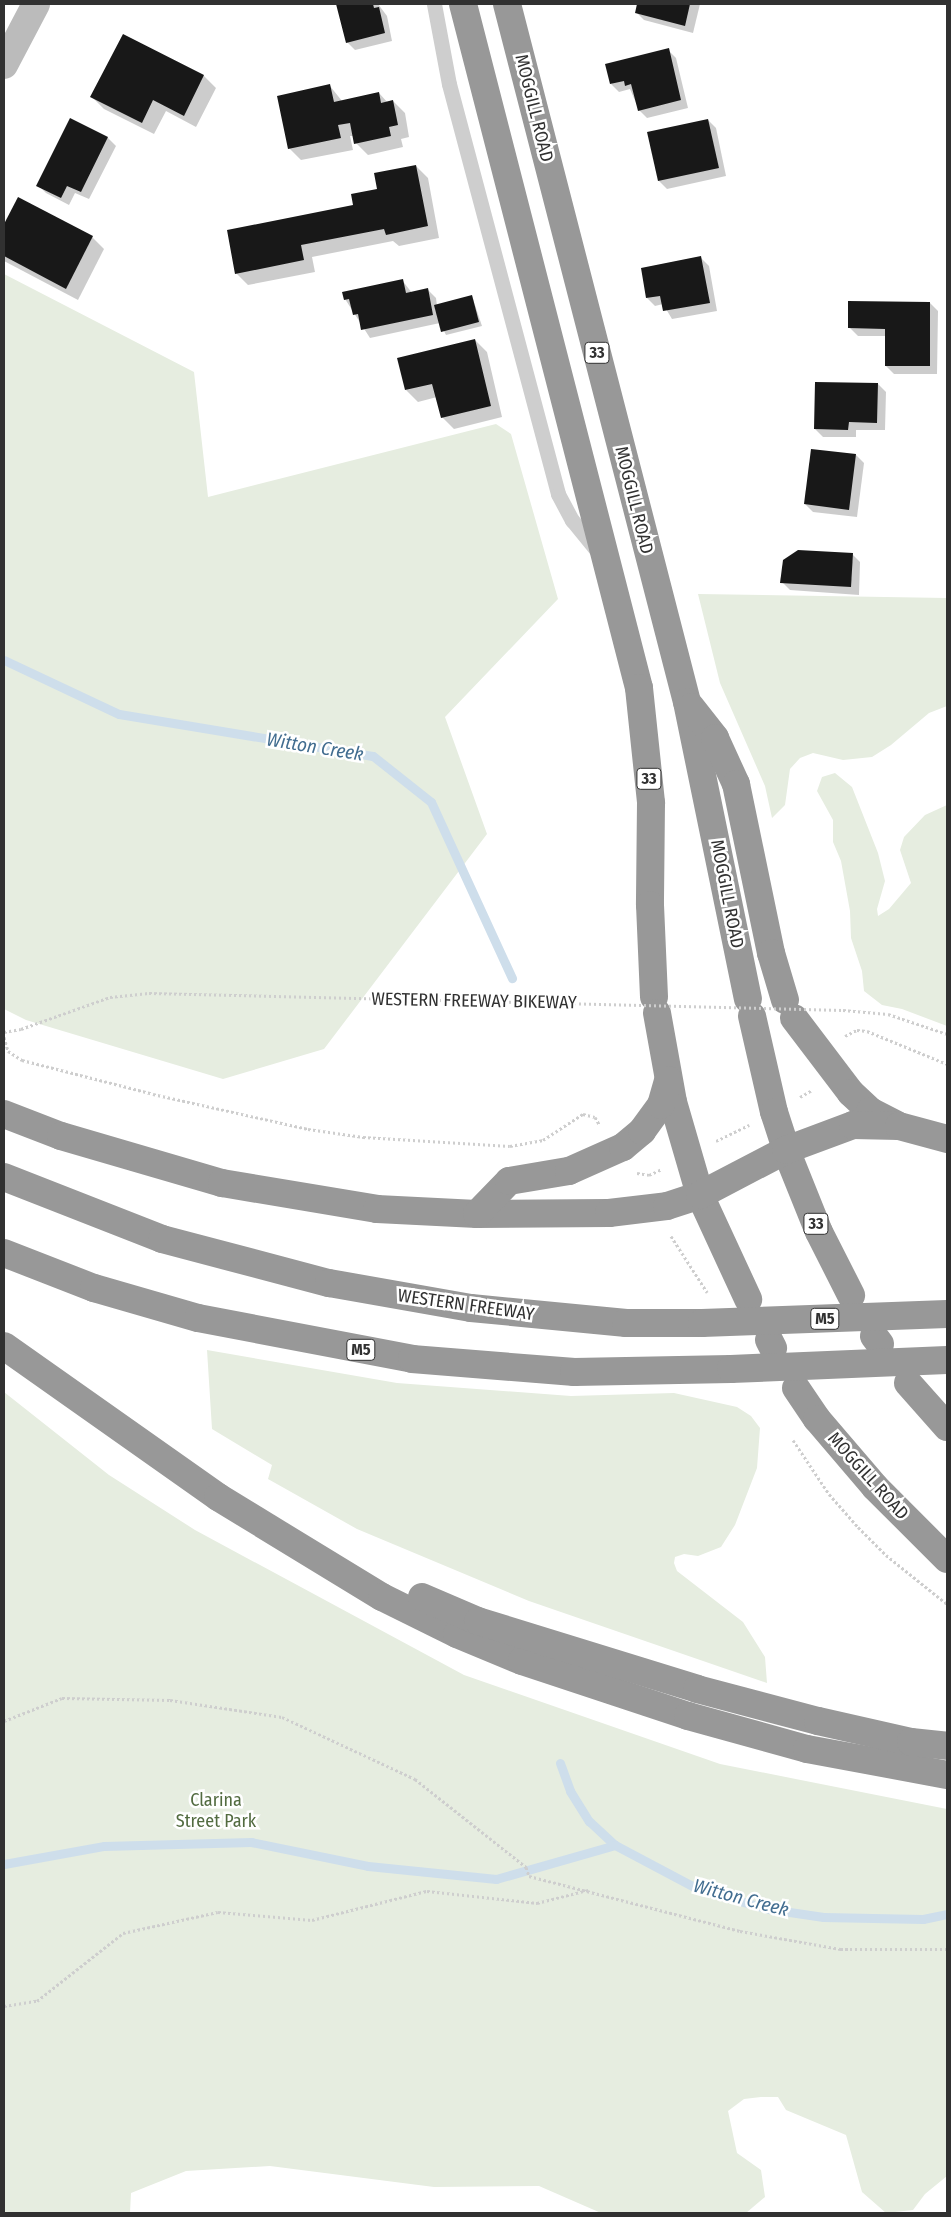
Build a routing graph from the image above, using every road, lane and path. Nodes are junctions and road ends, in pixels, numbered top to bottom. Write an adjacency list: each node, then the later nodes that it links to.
1 (36, 4): 5 (main road)
2 (434, 4): 6 (lane)
3 (463, 4): 6 (highway, 33)
4 (507, 4): 7 (highway, MOGGILL ROAD / 33)
5 (4, 65)
6 (608, 565): 13 (highway, 33)
7 (687, 702): 15 (highway, MOGGILL ROAD / 33); 17 (highway)
8 (4, 1032): 10 (path, WESTERN FREEWAY BIKEWAY, bridge)
9 (847, 1033): 12 (path)
10 (947, 1034)
11 (4, 1037): 18 (path)
12 (947, 1064)
13 (668, 1080): 21 (highway, 33); 25 (highway)
14 (814, 1090): 15 (path)
15 (774, 1112): 20 (highway, MOGGILL ROAD / 33); 21 (path)
16 (4, 1114): 25 (highway)
17 (899, 1126): 19 (highway); 20 (highway)
18 (601, 1128)
19 (947, 1139)
20 (786, 1150): 24 (highway); 27 (highway, MOGGILL ROAD / 33)
21 (689, 1155): 22 (path); 24 (highway, 33)
22 (649, 1175)
23 (4, 1177): 29 (highway, WESTERN FREEWAY / M5, bridge)
24 (700, 1195): 25 (highway); 28 (highway, 33)
25 (477, 1214)
26 (4, 1253): 31 (highway, M5, bridge)
27 (851, 1295)
28 (748, 1299)
29 (947, 1314)
30 (4, 1346): 35 (highway)
31 (947, 1360)
32 (908, 1383): 34 (highway)
33 (796, 1388): 36 (highway, MOGGILL ROAD)
34 (947, 1427)
35 (286, 1538): 38 (highway); 39 (highway)
36 (947, 1559)
37 (4, 1721): 40 (path)
38 (947, 1746)
39 (947, 1775)
40 (590, 1889): 41 (path); 42 (path)
41 (947, 1949)
42 (4, 2006)

